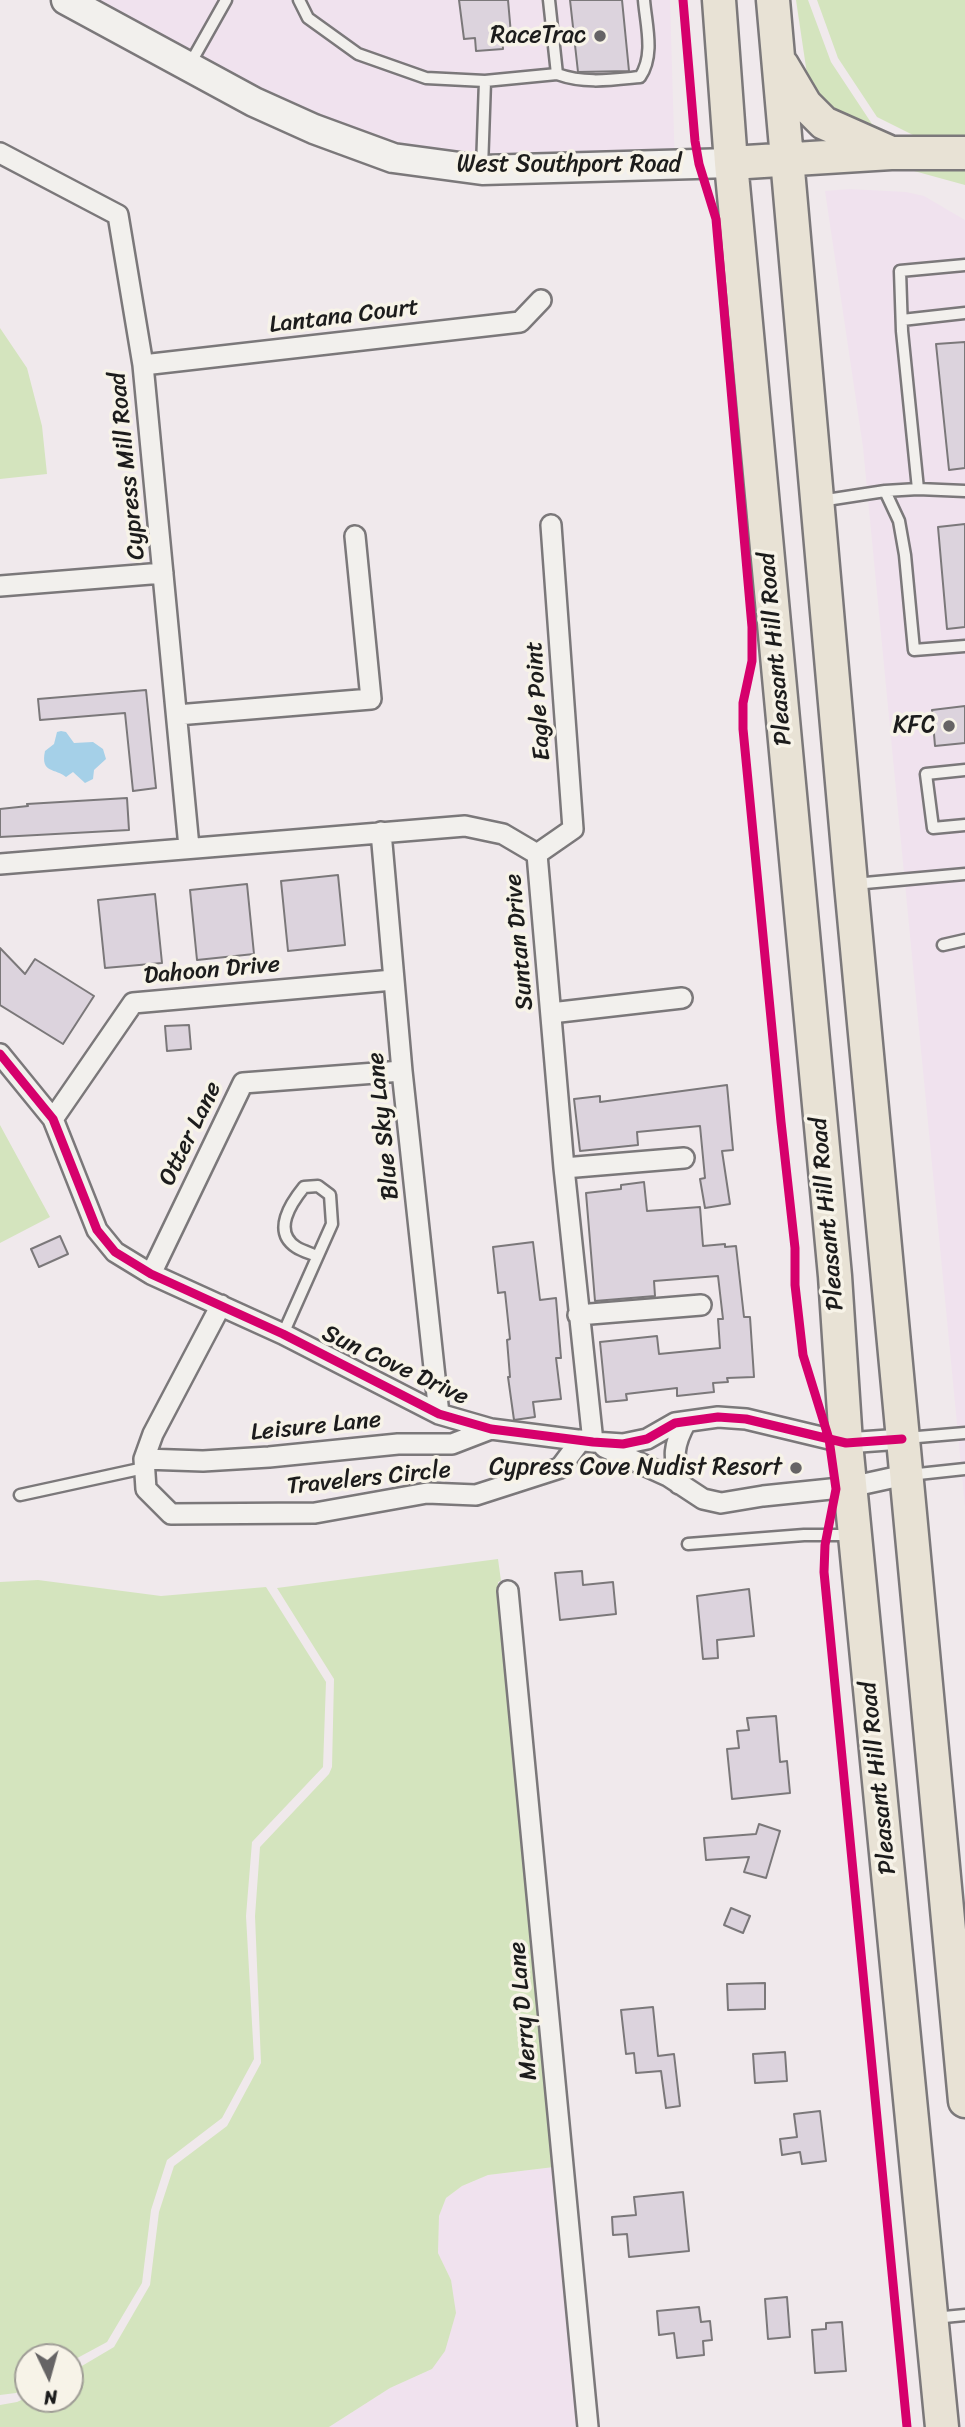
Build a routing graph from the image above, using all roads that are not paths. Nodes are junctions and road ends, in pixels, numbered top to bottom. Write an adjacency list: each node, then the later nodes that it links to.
1 (66, 0): 9 (street, West Southport Road)
2 (226, 0): 9 (lane)
3 (299, 0): 11 (lane)
4 (549, 0): 10 (lane)
5 (644, 0): 10 (lane)
6 (719, 0): 16 (main road, Pleasant Hill Road)
7 (773, 0): 8 (main road)
8 (778, 58): 13 (main road); 15 (main road)
9 (188, 67): 17 (street, West Southport Road)
10 (557, 74): 11 (lane)
11 (485, 81): 17 (lane)
12 (0, 153): 22 (street, Cypress Mill Road)
13 (891, 153): 14 (main road); 15 (main road)
14 (965, 153)
15 (788, 160): 16 (main road); 26 (main road)
16 (731, 163): 17 (street, West Southport Road); 63 (main road, Pleasant Hill Road)
17 (482, 170)
18 (965, 265): 21 (lane)
19 (541, 300): 22 (street, Lantana Court)
20 (965, 313): 21 (lane)
21 (902, 320): 23 (lane)
22 (143, 365): 29 (street, Cypress Mill Road)
23 (918, 489): 24 (lane); 25 (lane)
24 (886, 491): 26 (lane); 31 (lane)
25 (965, 491)
26 (816, 502): 40 (main road)
27 (551, 524): 37 (street, Eagle Point)
28 (355, 536): 32 (street)
29 (163, 573): 30 (street); 32 (street, Cypress Mill Road)
30 (0, 586)
31 (965, 646)
32 (177, 715): 36 (street, Cypress Mill Road)
33 (965, 770): 34 (lane)
34 (965, 825)
35 (381, 832): 36 (street, Suntan Drive); 37 (street, Suntan Drive); 43 (street, Blue Sky Lane)
36 (189, 847): 38 (street, Suntan Drive)
37 (537, 854): 45 (street, Suntan Drive)
38 (0, 864)
39 (965, 874): 40 (lane)
40 (851, 884): 61 (main road)
41 (965, 940): 42 (lane)
42 (943, 945)
43 (393, 980): 47 (street, Blue Sky Lane); 48 (street, Dahoon Drive)
44 (682, 998): 45 (street)
45 (551, 1013): 50 (street, Suntan Drive)
46 (0, 1054): 48 (street, Sun Cove Drive)
47 (402, 1071): 52 (street, Otter Lane); 57 (street, Blue Sky Lane)
48 (53, 1119): 52 (street, Sun Cove Drive)
49 (684, 1158): 50 (street)
50 (564, 1168): 55 (street, Suntan Drive)
51 (317, 1256): 51 (lane); 56 (lane)
52 (151, 1274): 54 (street, Sun Cove Drive)
53 (701, 1305): 55 (street)
54 (221, 1306): 56 (street, Sun Cove Drive); 64 (street)
55 (578, 1315): 62 (street, Suntan Drive)
56 (283, 1334): 57 (street, Sun Cove Drive)
57 (439, 1414): 59 (street, Sun Cove Drive)
58 (686, 1422): 62 (street, Sun Cove Drive); 63 (street, Sun Cove Drive); 67 (street)
59 (491, 1429): 62 (street, Sun Cove Drive); 64 (street, Leisure Lane)
60 (965, 1433): 61 (lane)
61 (901, 1439): 63 (street, Sun Cove Drive); 66 (main road)
62 (587, 1441): 64 (street, Travelers Circle); 67 (street, Sun Cove Drive)
63 (846, 1443): 68 (main road, Pleasant Hill Road)
64 (144, 1463): 69 (lane)
65 (965, 1469): 66 (lane)
66 (905, 1475): 68 (street, Sun Cove Drive); 73 (main road)
67 (679, 1484): 68 (street, Sun Cove Drive)
68 (850, 1487): 70 (main road, Pleasant Hill Road)
69 (20, 1494)
70 (855, 1535): 71 (lane); 76 (main road, Pleasant Hill Road)
71 (688, 1544)
72 (508, 1591): 77 (street, Merry D Lane)
73 (962, 2035): 74 (main road)
74 (965, 2101)
75 (965, 2315): 76 (lane)
76 (931, 2319): 78 (main road, Pleasant Hill Road)
77 (588, 2427)
78 (942, 2427)

